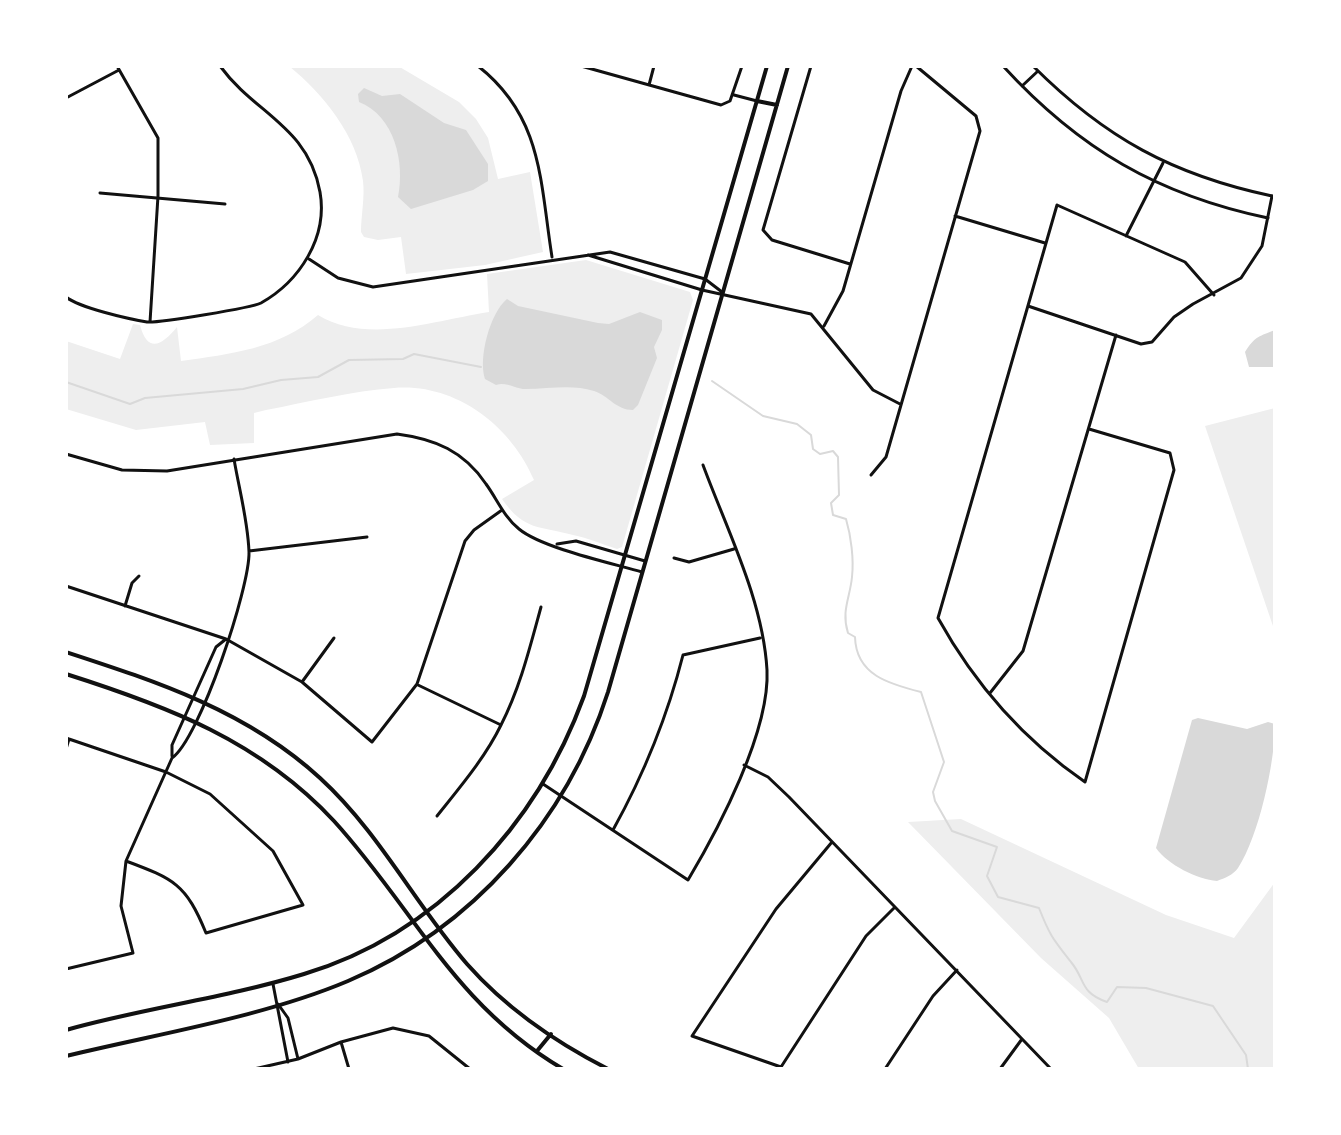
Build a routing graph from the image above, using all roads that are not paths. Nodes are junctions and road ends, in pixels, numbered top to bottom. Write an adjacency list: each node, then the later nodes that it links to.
1 (220, 66): 31 (street)
2 (478, 66): 30 (street)
3 (581, 66): 14 (street)
4 (654, 66): 14 (street)
5 (742, 66): 16 (street)
6 (767, 66): 18 (main road)
7 (788, 66): 19 (main road)
8 (811, 66): 32 (street)
9 (914, 66): 25 (street); 32 (street)
10 (1003, 66): 15 (street)
11 (1033, 66): 13 (street)
12 (118, 68): 17 (street); 23 (street)
13 (1038, 71): 15 (street); 20 (street)
14 (649, 86): 16 (street)
15 (1022, 86): 21 (street)
16 (734, 95): 18 (street)
17 (66, 98)
18 (757, 101): 19 (main road); 33 (main road)
19 (777, 105): 35 (main road)
20 (1163, 163): 21 (street); 26 (street)
21 (1153, 182): 26 (street); 27 (street)
22 (100, 193): 23 (street)
23 (158, 196): 24 (street); 39 (street)
24 (225, 204)
25 (955, 216): 28 (street); 42 (street)
26 (1268, 218): 36 (street)
27 (1126, 236): 28 (street); 36 (street)
28 (1045, 243): 38 (street)
29 (584, 254): 30 (street); 33 (street); 34 (street)
30 (552, 258): 31 (street)
31 (309, 259): 39 (street)
32 (850, 264): 40 (street)
33 (705, 279): 34 (main road); 35 (street)
34 (702, 290): 35 (street); 53 (main road)
35 (722, 292): 40 (street); 55 (main road)
36 (1214, 295): 41 (street)
37 (66, 297): 39 (street)
38 (1027, 306): 41 (street); 69 (street)
39 (150, 322)
40 (824, 326): 42 (street)
41 (1116, 335): 43 (street)
42 (900, 404): 47 (street)
43 (1089, 429): 69 (street); 69 (street)
44 (66, 454): 45 (street)
45 (234, 459): 48 (street); 52 (street)
46 (703, 465): 51 (street)
47 (871, 475)
48 (502, 510): 50 (street); 68 (street)
49 (367, 537): 52 (street)
50 (557, 544): 53 (street); 56 (street)
51 (734, 549): 54 (street); 62 (street)
52 (249, 551): 64 (street)
53 (624, 555): 55 (street); 56 (main road)
54 (674, 558)
55 (645, 561): 57 (main road)
56 (621, 566): 57 (street); 80 (main road)
57 (642, 572): 81 (main road)
58 (139, 576): 60 (street)
59 (66, 586): 60 (street)
60 (125, 606): 64 (street)
61 (541, 607): 74 (street)
62 (761, 637): 78 (street); 83 (street)
63 (334, 638): 67 (street)
64 (226, 639): 67 (street); 70 (street); 71 (street)
65 (66, 652): 70 (main road)
66 (66, 674): 72 (main road)
67 (302, 682): 68 (street)
68 (417, 684): 74 (street)
69 (990, 693)
70 (195, 696): 71 (main road); 72 (street)
71 (204, 701): 73 (street); 87 (main road)
72 (186, 715): 73 (main road); 77 (street)
73 (195, 720): 77 (street); 88 (main road)
74 (501, 725): 82 (street)
75 (68, 738): 76 (street); 79 (street)
76 (66, 749)
77 (172, 758): 79 (street)
78 (744, 765): 83 (street); 84 (street)
79 (166, 772): 85 (street); 85 (street)
80 (543, 784): 81 (street); 87 (main road)
81 (561, 796): 83 (street); 89 (main road)
82 (437, 816)
83 (613, 830)
84 (832, 842): 86 (street); 86 (street)
85 (126, 861): 91 (street)
86 (895, 907): 92 (street)
87 (428, 911): 88 (main road); 89 (main road)
88 (412, 923): 90 (main road); 93 (main road)
89 (440, 928): 90 (main road); 96 (main road)
90 (424, 939): 94 (main road); 99 (main road)
91 (66, 969)
92 (957, 970): 97 (street); 109 (street)
93 (273, 983): 94 (street); 95 (main road)
94 (278, 1004): 100 (main road); 101 (street); 102 (street)
95 (66, 1030)
96 (551, 1034): 99 (main road); 104 (main road)
97 (1022, 1039): 110 (street); 111 (street)
98 (341, 1042): 101 (street); 103 (street); 106 (street)
99 (537, 1051): 108 (main road)
100 (66, 1056)
101 (298, 1059): 102 (street)
102 (288, 1062): 105 (street)
103 (464, 1067): 107 (street)
104 (605, 1068)
105 (254, 1069)
106 (349, 1069)
107 (470, 1069)
108 (563, 1069)
109 (885, 1069)
110 (1000, 1069)
111 (1051, 1069)

